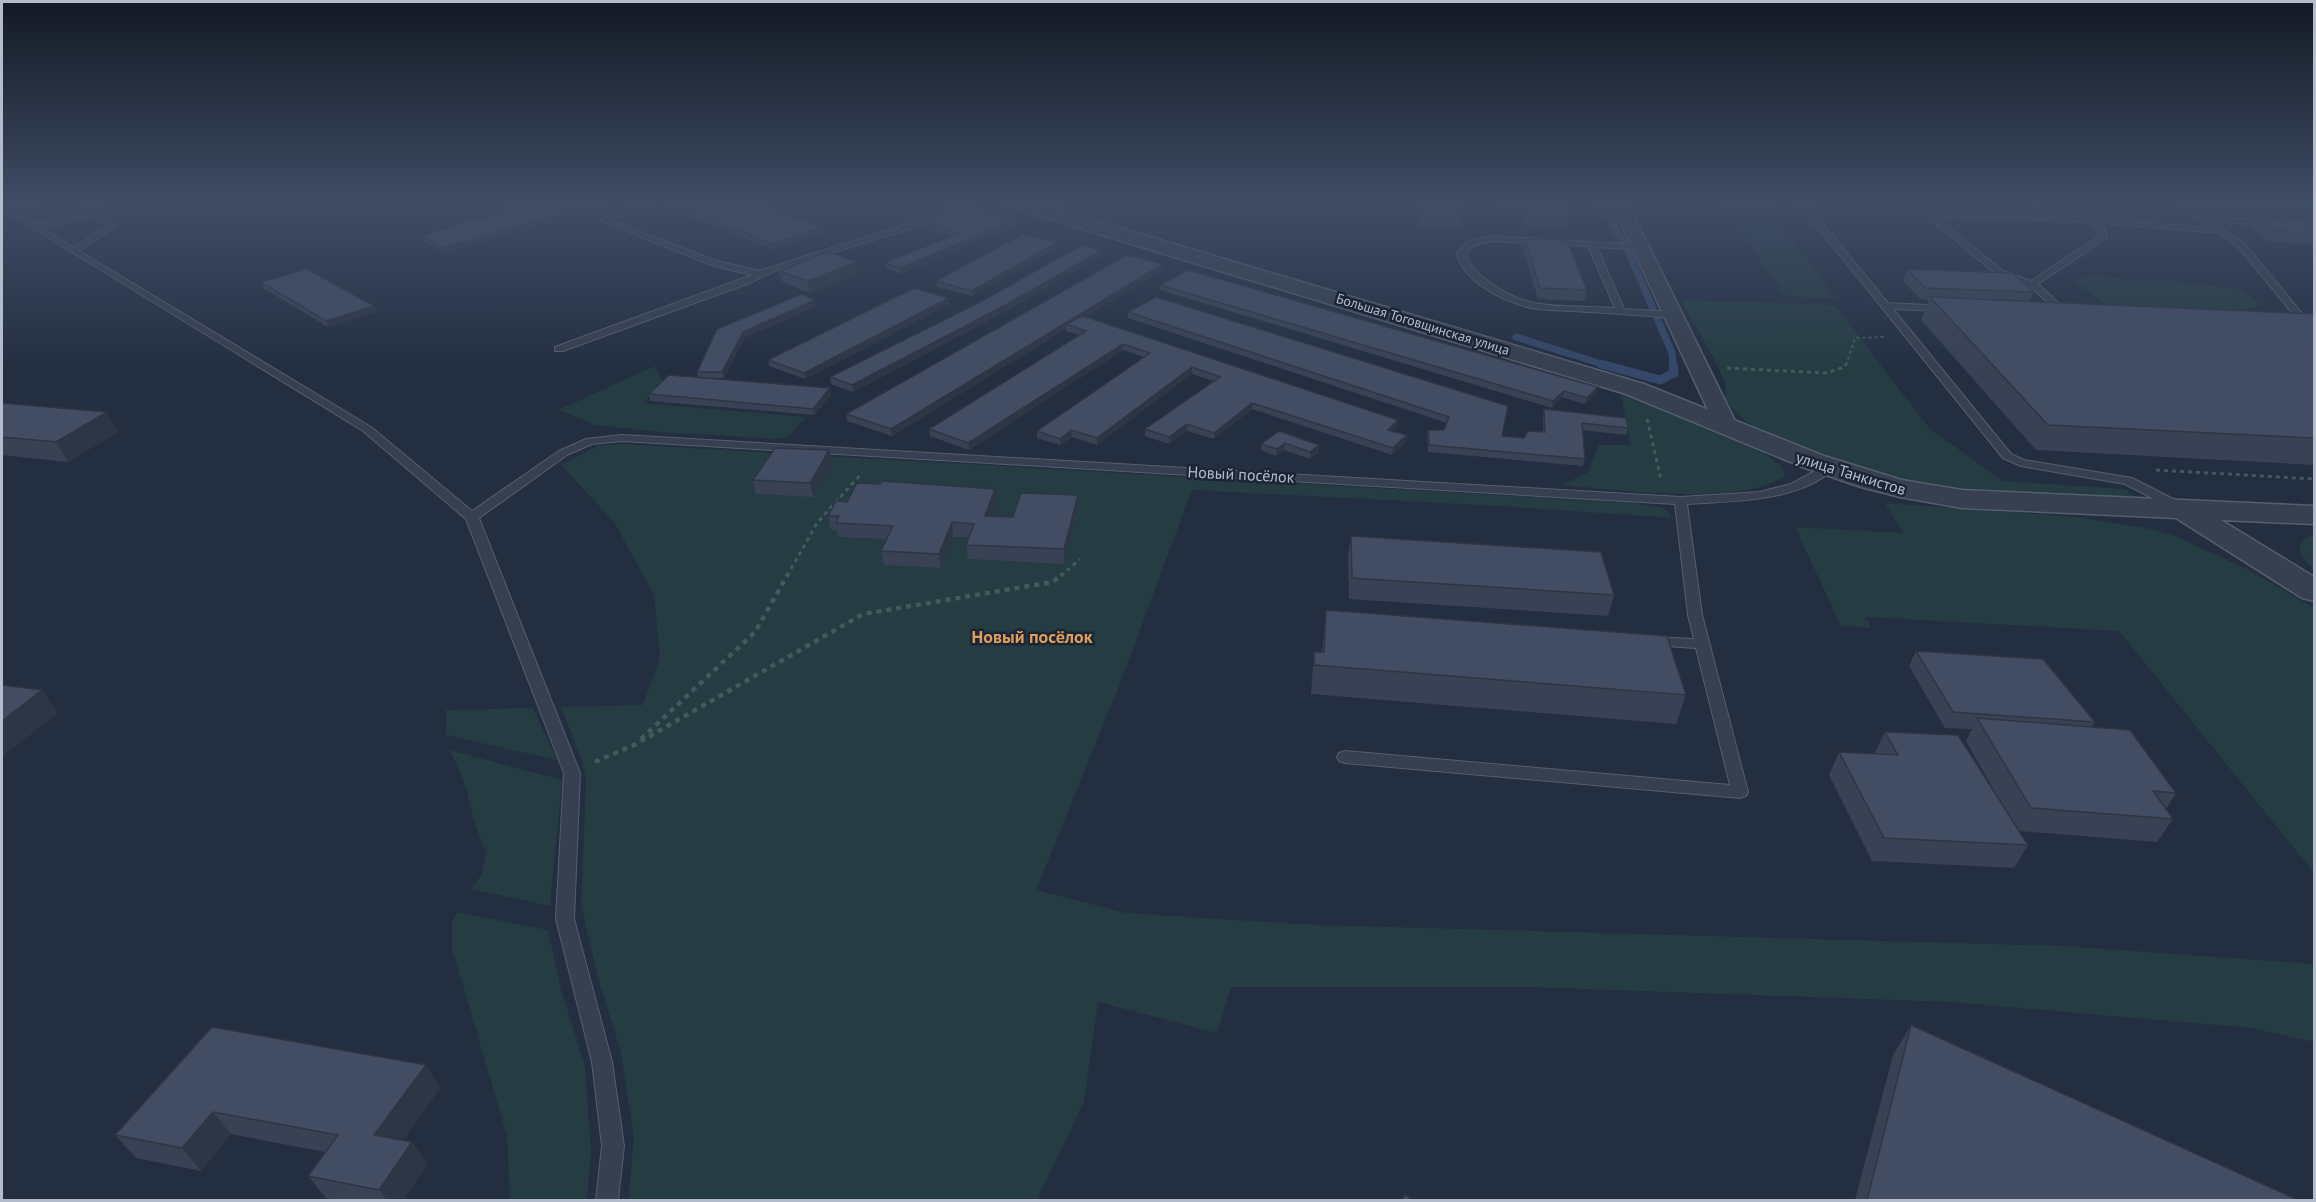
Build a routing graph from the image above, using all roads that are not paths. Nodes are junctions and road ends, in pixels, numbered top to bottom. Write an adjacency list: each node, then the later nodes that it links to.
1 (86, 258): 28 (lane)
2 (701, 258): 12 (lane)
3 (803, 258): 12 (lane)
4 (1200, 258): 23 (street, Большая Тоговщинская улица)
5 (1461, 258): 16 (lane)
6 (1598, 258): 16 (lane)
7 (1646, 258): 20 (street)
8 (1846, 258): 14 (lane)
9 (1982, 258): 13 (lane)
10 (2071, 258): 13 (lane)
11 (2252, 258): 21 (lane)
12 (759, 274): 22 (lane)
13 (2032, 284): 18 (lane)
14 (1884, 306): 15 (lane); 26 (lane)
15 (1957, 309)
16 (1621, 312): 20 (lane)
17 (2053, 313): 18 (lane)
18 (2065, 314): 19 (lane)
19 (2076, 314)
20 (1674, 315): 23 (street)
21 (2295, 324)
22 (559, 350)
23 (1726, 425): 24 (street, улица Танкистов)
24 (1828, 468): 25 (lane, Новый посёлок); 26 (street, улица Танкистов)
25 (1681, 501): 28 (lane, Новый посёлок); 31 (lane)
26 (2183, 509): 27 (street); 29 (street, улица Танкистов)
27 (2314, 515)
28 (472, 517): 33 (lane)
29 (2314, 591)
30 (1631, 639): 31 (lane)
31 (1702, 645): 32 (lane)
32 (1345, 757)
33 (607, 1200)

